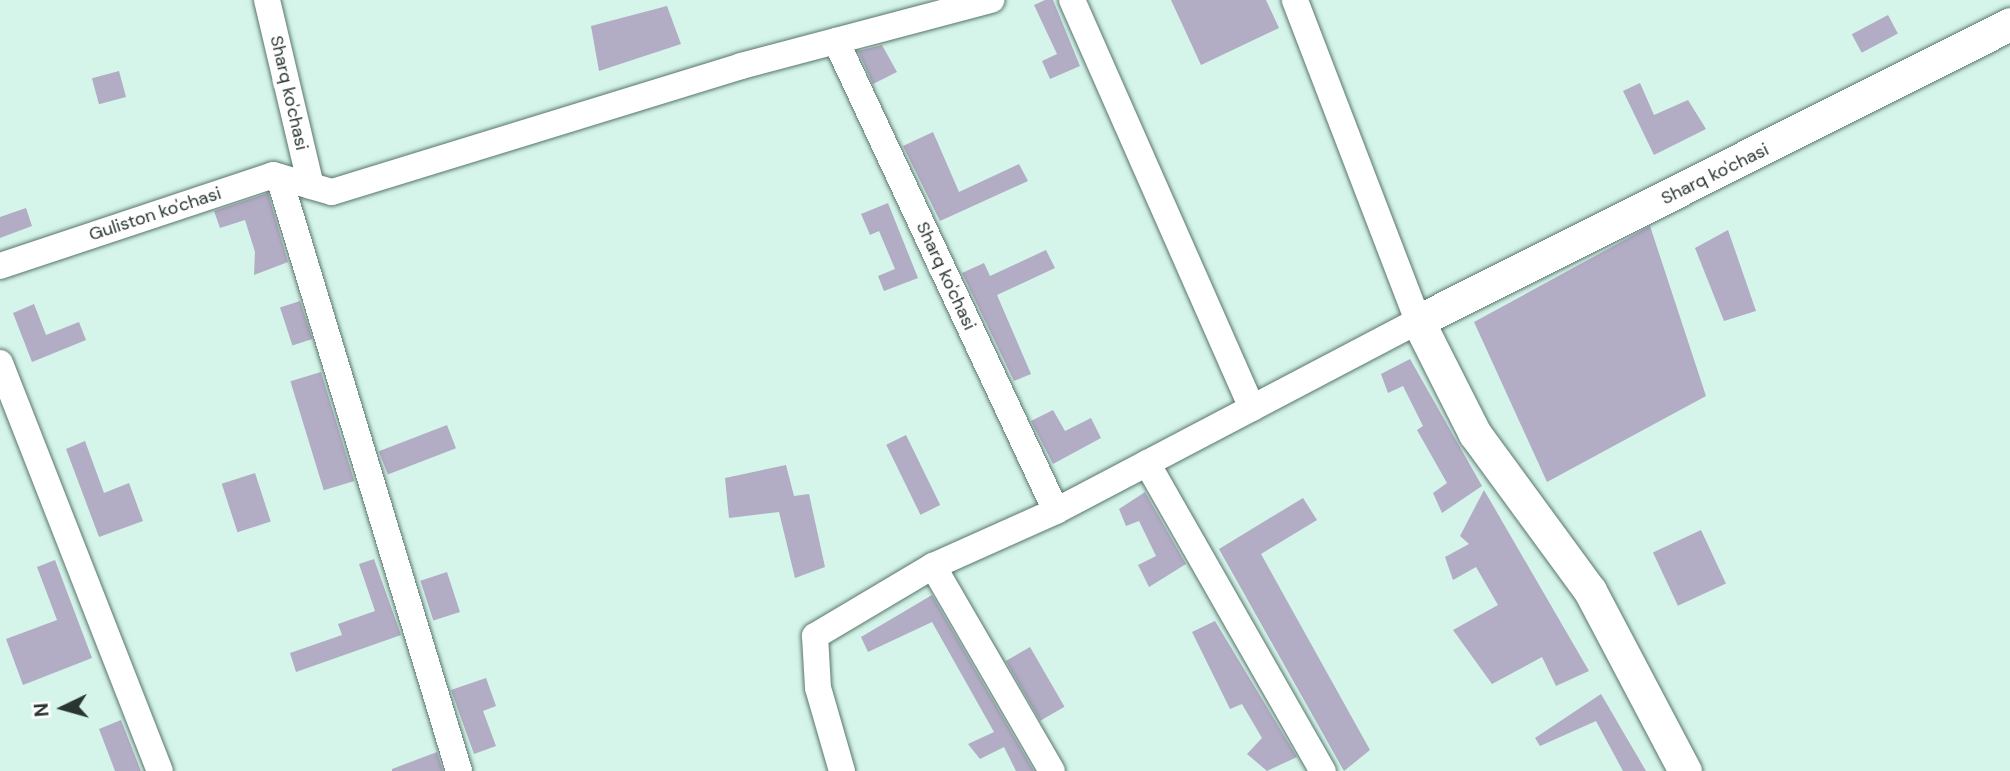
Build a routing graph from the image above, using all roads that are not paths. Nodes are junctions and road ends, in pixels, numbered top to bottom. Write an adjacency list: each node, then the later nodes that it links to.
1 (267, 0): 8 (street, Sharq ko'chasi)
2 (991, 0): 6 (street)
3 (1072, 0): 12 (street)
4 (1295, 0): 10 (street)
5 (2010, 24): 10 (main road, Sharq ko'chasi)
6 (836, 41): 8 (street); 14 (street, Sharq ko'chasi)
7 (279, 177): 8 (street); 9 (street, Guliston ko'chasi); 17 (street)
8 (311, 186)
9 (0, 266)
10 (1418, 321): 12 (street, Sharq ko'chasi); 21 (main road)
11 (0, 363): 16 (street)
12 (1252, 408): 13 (street, Sharq ko'chasi)
13 (1147, 463): 14 (street, Sharq ko'chasi); 20 (street)
14 (1056, 511): 15 (street, Sharq ko'chasi)
15 (933, 566): 18 (street, Sharq ko'chasi); 19 (street)
16 (160, 771)
17 (459, 771)
18 (842, 771)
19 (1052, 771)
20 (1323, 771)
21 (1685, 771)

